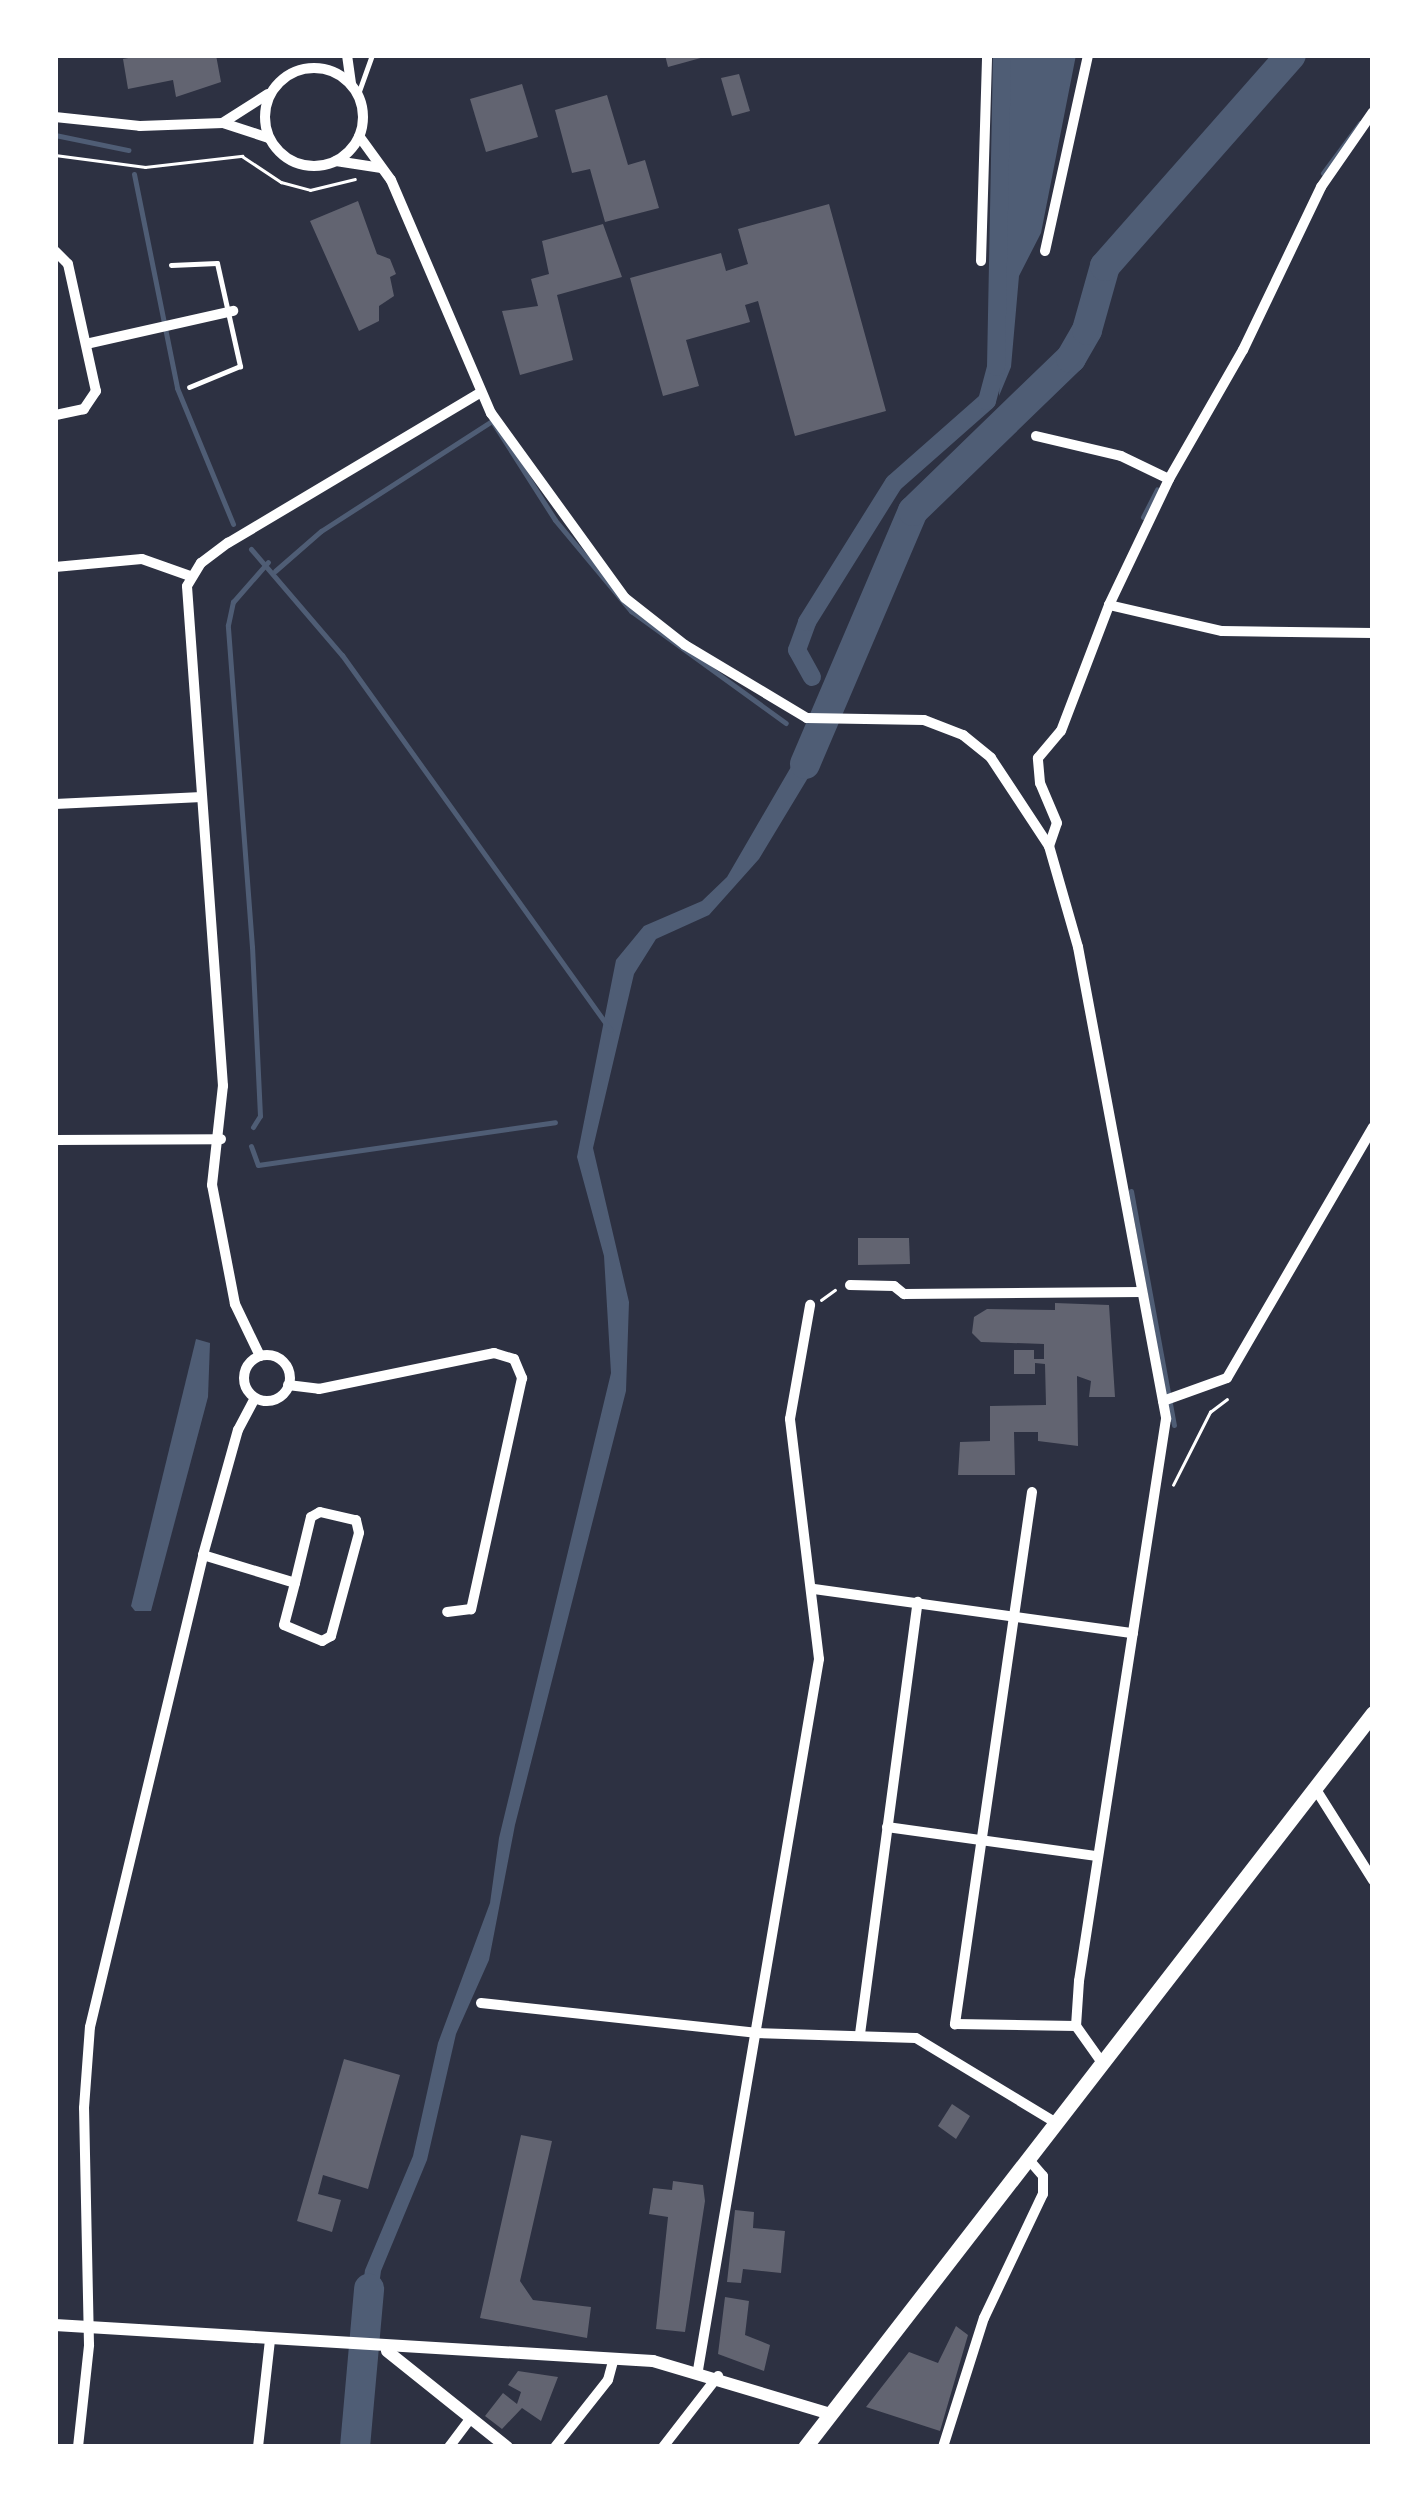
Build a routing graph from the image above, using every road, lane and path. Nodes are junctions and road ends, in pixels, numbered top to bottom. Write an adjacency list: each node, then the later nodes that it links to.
1 (327, 55): 6 (street)
2 (347, 55): 7 (street)
3 (372, 55): 7 (lane)
4 (987, 55): 20 (street)
5 (1088, 55): 19 (street)
6 (316, 67): 7 (street); 8 (street)
7 (354, 90): 12 (street)
8 (270, 93): 11 (street); 13 (street)
9 (1373, 112): 28 (street)
10 (55, 116): 11 (street)
11 (223, 123): 13 (street)
12 (359, 136): 15 (street); 16 (street)
13 (268, 138): 15 (street)
14 (55, 155): 17 (path)
15 (335, 162): 16 (street)
16 (381, 168): 25 (street)
17 (365, 174)
18 (55, 251): 23 (street)
19 (1045, 251)
20 (981, 261)
21 (171, 265): 22 (lane)
22 (231, 312): 23 (street); 24 (lane)
23 (86, 344): 26 (street)
24 (189, 386)
25 (480, 393): 30 (street); 35 (street)
26 (55, 415)
27 (1036, 436): 28 (street)
28 (1169, 479): 31 (street)
29 (55, 567): 30 (street)
30 (190, 576): 33 (street)
31 (1108, 605): 32 (street); 35 (street)
32 (1373, 634)
33 (202, 797): 34 (street); 37 (street)
34 (55, 804)
35 (1048, 846): 40 (street)
36 (1373, 1127): 45 (street)
37 (221, 1138): 38 (street); 42 (street)
38 (55, 1140)
39 (850, 1286): 40 (street); 41 (path)
40 (1142, 1292): 45 (street)
41 (810, 1305): 51 (street)
42 (260, 1356): 43 (street); 44 (street)
43 (288, 1385): 44 (street); 53 (street)
44 (255, 1398): 49 (street)
45 (1163, 1400): 55 (street)
46 (1227, 1400): 47 (path)
47 (1173, 1485)
48 (1032, 1492): 54 (street)
49 (203, 1555): 50 (street); 70 (street)
50 (295, 1583): 50 (street)
51 (814, 1589): 52 (street); 64 (street)
52 (918, 1602): 54 (street); 58 (street)
53 (447, 1612)
54 (1012, 1617): 55 (street); 59 (street)
55 (1133, 1633): 60 (street)
56 (1373, 1714): 57 (main road)
57 (1315, 1788): 61 (street); 66 (main road)
58 (888, 1827): 59 (street); 65 (street)
59 (978, 1840): 60 (street); 63 (street)
60 (1097, 1856): 63 (street)
61 (1373, 1880)
62 (481, 2003): 64 (street)
63 (1076, 2026): 66 (street)
64 (755, 2033): 65 (street); 76 (street)
65 (860, 2034): 67 (street)
66 (1103, 2064): 67 (main road)
67 (1058, 2124): 68 (main road)
68 (1029, 2160): 78 (main road); 87 (street)
69 (55, 2324): 70 (street)
70 (88, 2327): 71 (street); 80 (street)
71 (270, 2340): 73 (street); 81 (street)
72 (422, 2347): 73 (street); 74 (street); 75 (street)
73 (384, 2350): 75 (street)
74 (613, 2361): 76 (street); 84 (street)
75 (406, 2362): 79 (street)
76 (698, 2370): 77 (street)
77 (718, 2376): 78 (street); 85 (street)
78 (830, 2414): 86 (main road)
79 (470, 2419): 82 (street); 83 (street)
80 (78, 2447)
81 (258, 2447)
82 (449, 2447)
83 (507, 2447)
84 (555, 2447)
85 (664, 2447)
86 (805, 2447)
87 (943, 2447)

